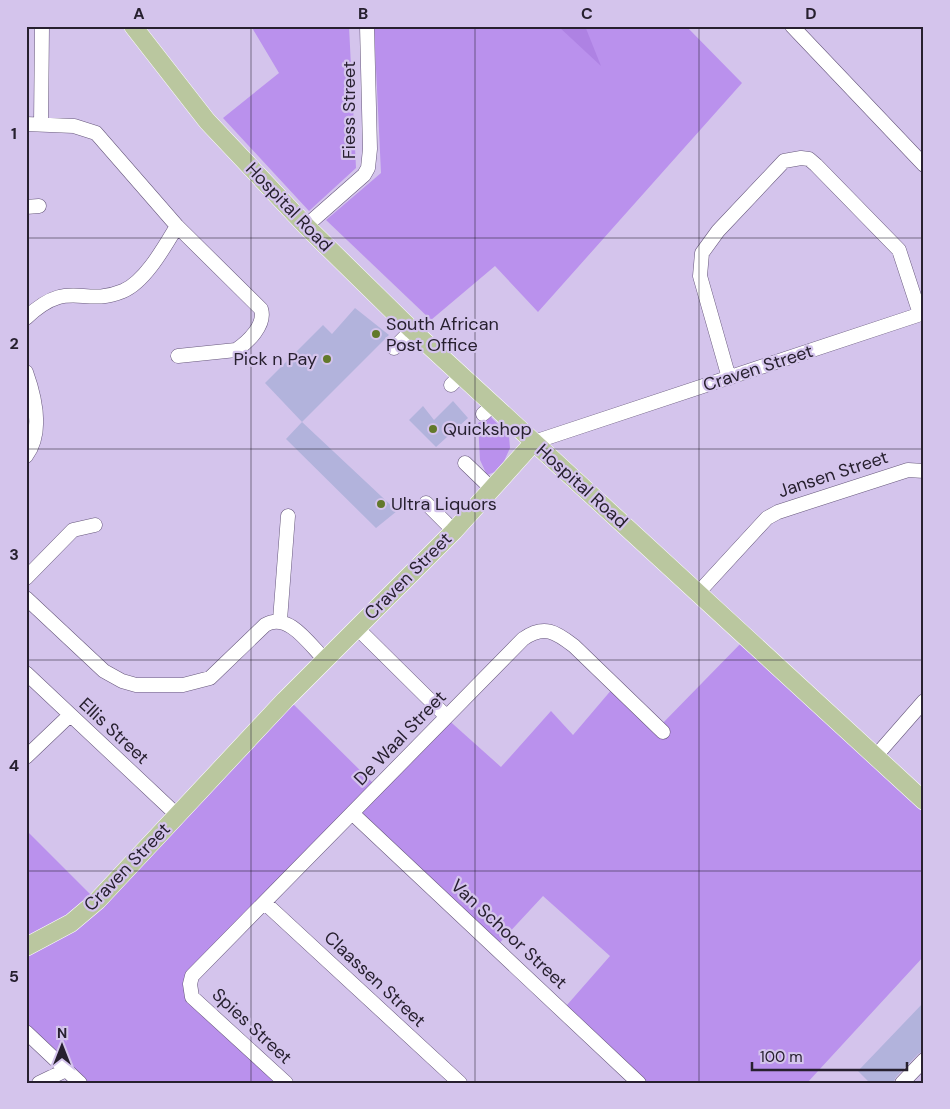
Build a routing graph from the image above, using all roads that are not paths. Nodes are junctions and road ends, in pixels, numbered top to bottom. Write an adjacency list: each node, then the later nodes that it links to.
1 (42, 26): 6 (street)
2 (132, 26): 9 (main road, Hospital Road)
3 (367, 26): 9 (street, Fiess Street)
4 (792, 26): 7 (street)
5 (26, 124): 6 (street)
6 (41, 125): 8 (street)
7 (924, 165)
8 (177, 226): 11 (street); 14 (street)
9 (306, 226): 12 (main road, Hospital Road)
10 (922, 313): 16 (street, Craven Street); 16 (street)
11 (26, 318)
12 (412, 330): 13 (street); 17 (main road, Hospital Road)
13 (394, 348)
14 (178, 356)
15 (26, 372): 18 (street)
16 (730, 378): 17 (street, Craven Street)
17 (534, 442): 21 (main road, Craven Street); 27 (main road, Hospital Road)
18 (26, 456)
19 (465, 462): 21 (street)
20 (924, 471): 27 (street, Jansen Street)
21 (492, 489): 25 (main road, Craven Street)
22 (426, 503): 25 (street)
23 (288, 516): 29 (street)
24 (95, 525): 26 (street)
25 (454, 531): 30 (main road, Craven Street)
26 (26, 578)
27 (698, 593): 38 (main road, Hospital Road)
28 (26, 598): 29 (street)
29 (280, 620): 31 (street)
30 (357, 628): 31 (main road, Craven Street); 35 (street)
31 (325, 660): 41 (main road, Craven Street)
32 (26, 673): 34 (street, Ellis Street)
33 (924, 700): 38 (street)
34 (70, 715): 37 (street); 41 (street, Ellis Street)
35 (446, 716): 36 (street, De Waal Street); 40 (street, De Waal Street)
36 (663, 732)
37 (26, 757)
38 (875, 757): 39 (main road, Hospital Road)
39 (924, 801)
40 (352, 814): 42 (street, De Waal Street); 52 (street, Van Schoor Street)
41 (177, 815): 43 (main road, Craven Street)
42 (264, 903): 44 (street, De Waal Street); 51 (street, Claassen Street)
43 (26, 947)
44 (192, 997): 50 (street, Spies Street)
45 (26, 1032): 47 (street)
46 (924, 1060): 53 (street)
47 (66, 1070): 48 (street); 49 (street)
48 (39, 1083)
49 (80, 1083)
50 (286, 1083)
51 (460, 1083)
52 (639, 1083)
53 (902, 1083)

